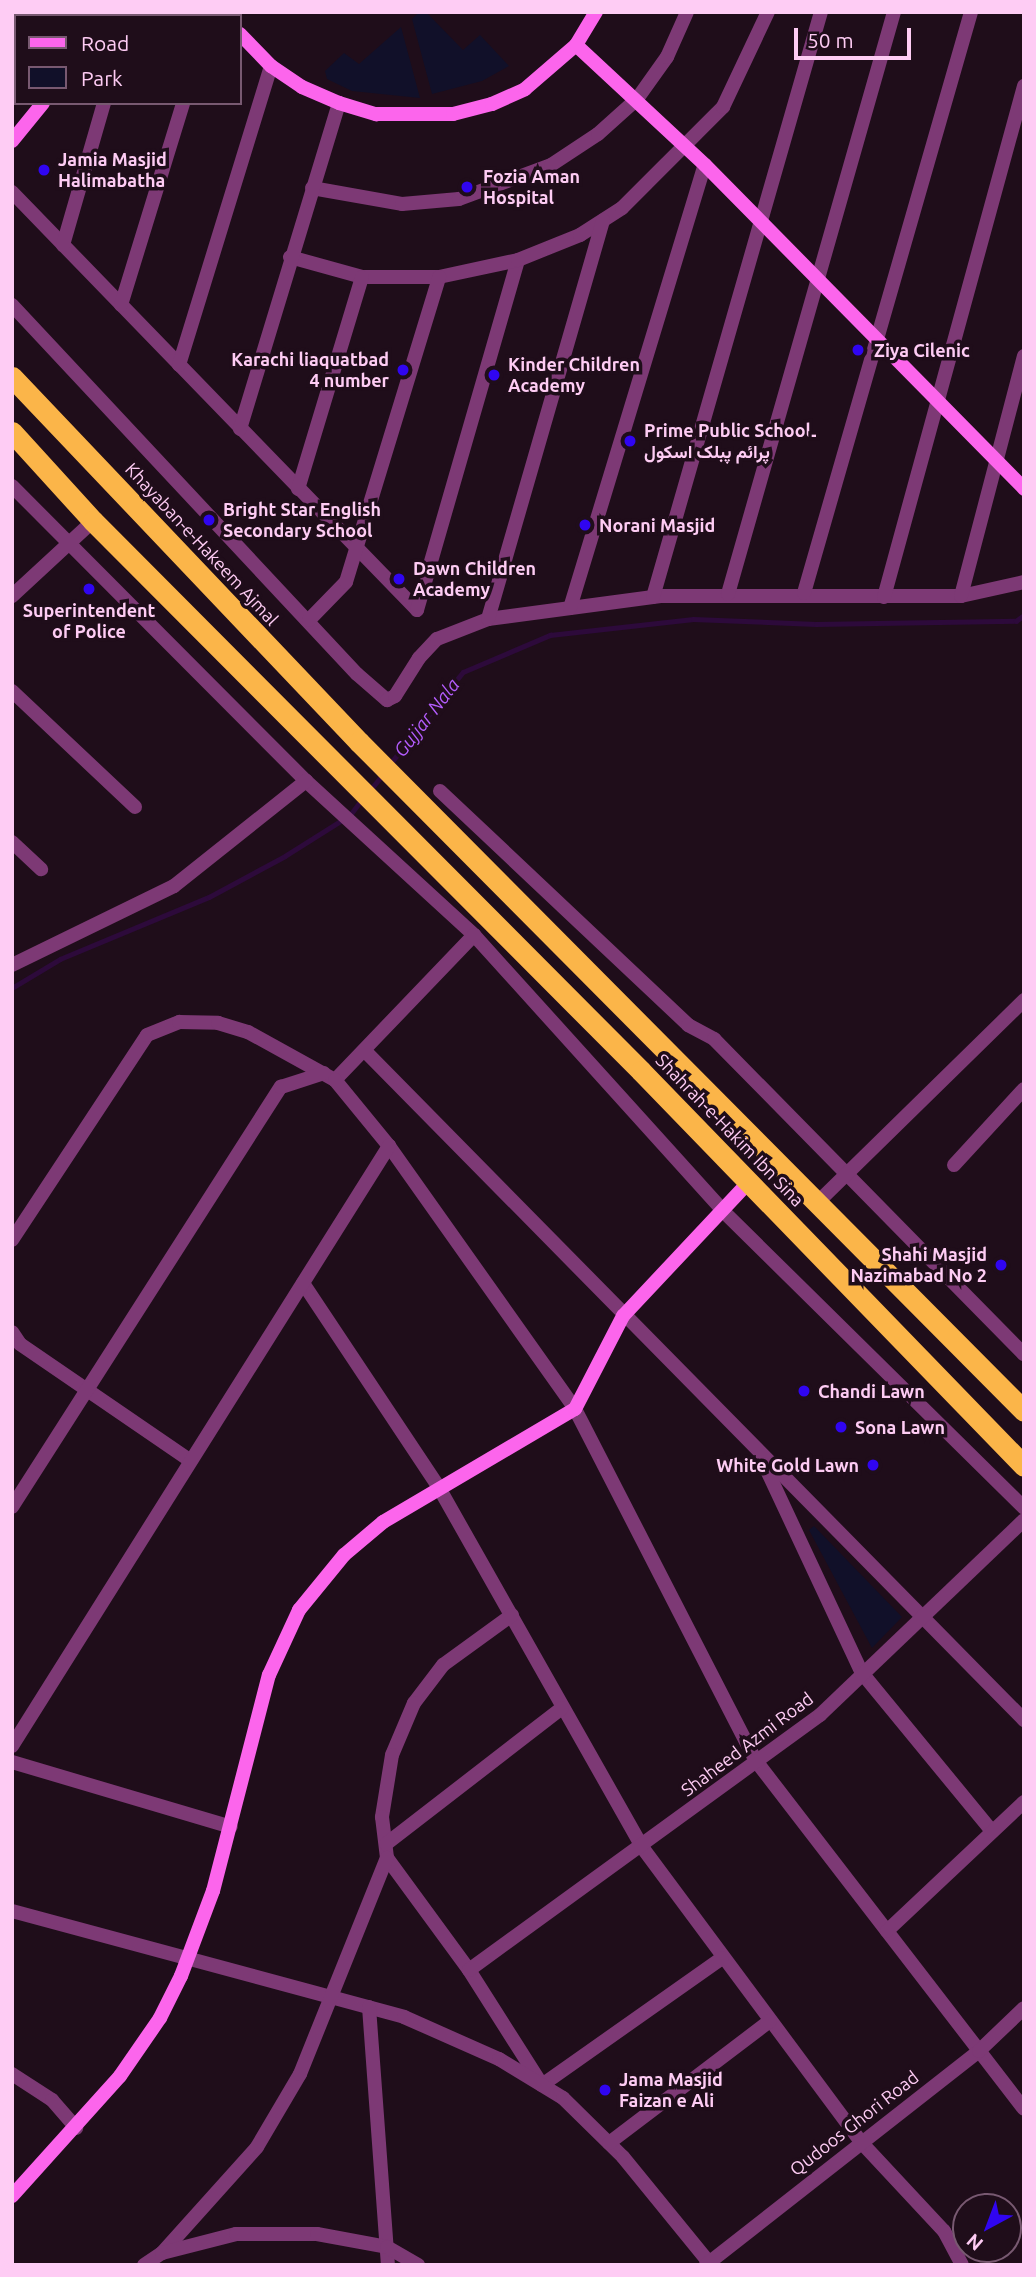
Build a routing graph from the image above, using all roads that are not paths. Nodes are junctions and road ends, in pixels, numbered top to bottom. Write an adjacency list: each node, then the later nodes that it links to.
1 (596, 12): 8 (street)
2 (687, 12): 11 (street)
3 (768, 12): 17 (street)
4 (821, 12): 22 (street)
5 (894, 12): 28 (street)
6 (971, 12): 31 (street)
7 (242, 36): 9 (street)
8 (576, 45): 11 (street); 12 (street)
9 (271, 66): 12 (street); 33 (street)
10 (1024, 86): 35 (street)
11 (637, 99): 17 (street); 19 (street)
12 (339, 103): 19 (street)
13 (41, 105): 16 (street)
14 (103, 105): 23 (street)
15 (182, 105): 30 (street)
16 (12, 142)
17 (687, 147): 18 (street); 21 (street)
18 (705, 165): 22 (street); 52 (street)
19 (312, 188): 24 (street)
20 (12, 192): 23 (street)
21 (603, 220): 25 (street); 53 (street)
22 (762, 223): 28 (street); 50 (street)
23 (63, 245): 30 (street)
24 (290, 257): 26 (street); 36 (street)
25 (518, 260): 27 (street); 44 (street)
26 (362, 277): 27 (street); 40 (street)
27 (439, 277): 44 (street)
28 (816, 282): 31 (street); 47 (street)
29 (12, 305): 54 (street)
30 (121, 305): 33 (street)
31 (878, 344): 35 (street); 46 (street)
32 (1024, 356): 38 (street)
33 (179, 365): 36 (street)
34 (12, 377): 59 (highway, Khayaban-e-Hakeem Ajmal)
35 (937, 403): 38 (street); 51 (street)
36 (240, 429): 40 (street)
37 (12, 432): 42 (highway)
38 (994, 460): 41 (street); 49 (street)
39 (12, 486): 43 (street)
40 (298, 489): 44 (street)
41 (1024, 489)
42 (93, 521): 43 (street); 71 (highway, Shahrah-e-Hakim Ibn Sina)
43 (67, 545): 48 (street); 56 (street)
44 (357, 550): 54 (street)
45 (1024, 582): 49 (street)
46 (804, 593): 47 (street); 51 (street)
47 (728, 594): 50 (street)
48 (12, 596)
49 (961, 596): 51 (street)
50 (653, 597): 52 (street)
51 (884, 597)
52 (569, 608): 53 (street)
53 (488, 619): 54 (street)
54 (309, 620)
55 (12, 691): 58 (street)
56 (306, 781): 62 (street); 63 (street)
57 (440, 791): 70 (street)
58 (135, 807)
59 (426, 809): 72 (highway, Shahrah-e-Hakim Ibn Sina)
60 (12, 842): 61 (street)
61 (41, 869)
62 (474, 934): 65 (street); 73 (street)
63 (12, 965)
64 (1024, 1000): 70 (street)
65 (366, 1052): 66 (street); 76 (street)
66 (330, 1077): 68 (street); 74 (street); 79 (street)
67 (1024, 1089): 69 (street)
68 (389, 1146): 75 (street); 80 (street)
69 (954, 1165)
70 (848, 1174): 72 (street); 78 (street)
71 (749, 1182): 73 (street); 84 (highway, Shahrah-e-Hakim Ibn Sina)
72 (818, 1202): 81 (highway, Shahrah-e-Hakim Ibn Sina)
73 (723, 1211): 76 (street); 87 (street)
74 (12, 1240)
75 (303, 1283): 83 (street); 85 (street)
76 (622, 1316): 80 (street); 82 (street)
77 (12, 1332): 79 (street)
78 (1024, 1354)
79 (85, 1389): 83 (street); 86 (street)
80 (575, 1409): 85 (street); 95 (street)
81 (1024, 1411)
82 (759, 1454): 90 (street); 91 (street)
83 (188, 1459): 94 (street)
84 (1024, 1466)
85 (438, 1486): 89 (street); 98 (street)
86 (12, 1507)
87 (1024, 1507)
88 (1024, 1520): 90 (street, Shaheed Azmi Road)
89 (512, 1615): 92 (street); 101 (street)
90 (920, 1615): 91 (street, Shaheed Azmi Road); 93 (street)
91 (862, 1673): 95 (street, Shaheed Azmi Road); 99 (street)
92 (562, 1708): 100 (street); 101 (street)
93 (1024, 1720)
94 (12, 1746)
95 (756, 1761): 100 (street, Shaheed Azmi Road); 103 (street)
96 (12, 1762): 98 (street)
97 (1024, 1802): 99 (street)
98 (231, 1827): 105 (street)
99 (992, 1831): 103 (street)
100 (642, 1847): 104 (street); 106 (street, Shaheed Azmi Road)
101 (386, 1851): 106 (street); 107 (street)
102 (12, 1911): 105 (street)
103 (887, 1931): 111 (street)
104 (722, 1958): 110 (street); 113 (street)
105 (186, 1961): 107 (street); 115 (street)
106 (469, 1970): 113 (street)
107 (330, 1997): 108 (street); 120 (street)
108 (369, 2007): 113 (street); 119 (street)
109 (1024, 2008): 111 (street, Qudoos Ghori Road)
110 (770, 2021): 116 (street); 117 (street)
111 (979, 2050): 114 (street); 116 (street, Qudoos Ghori Road)
112 (12, 2074): 115 (street)
113 (542, 2085): 117 (street)
114 (1024, 2109)
115 (76, 2129): 118 (street)
116 (860, 2141): 121 (street, Qudoos Ghori Road); 125 (street)
117 (608, 2143): 121 (street)
118 (12, 2196)
119 (387, 2247): 120 (street); 123 (street); 124 (street)
120 (162, 2253): 122 (street)
121 (709, 2264)
122 (144, 2265)
123 (388, 2265)
124 (418, 2265)
125 (962, 2265)

